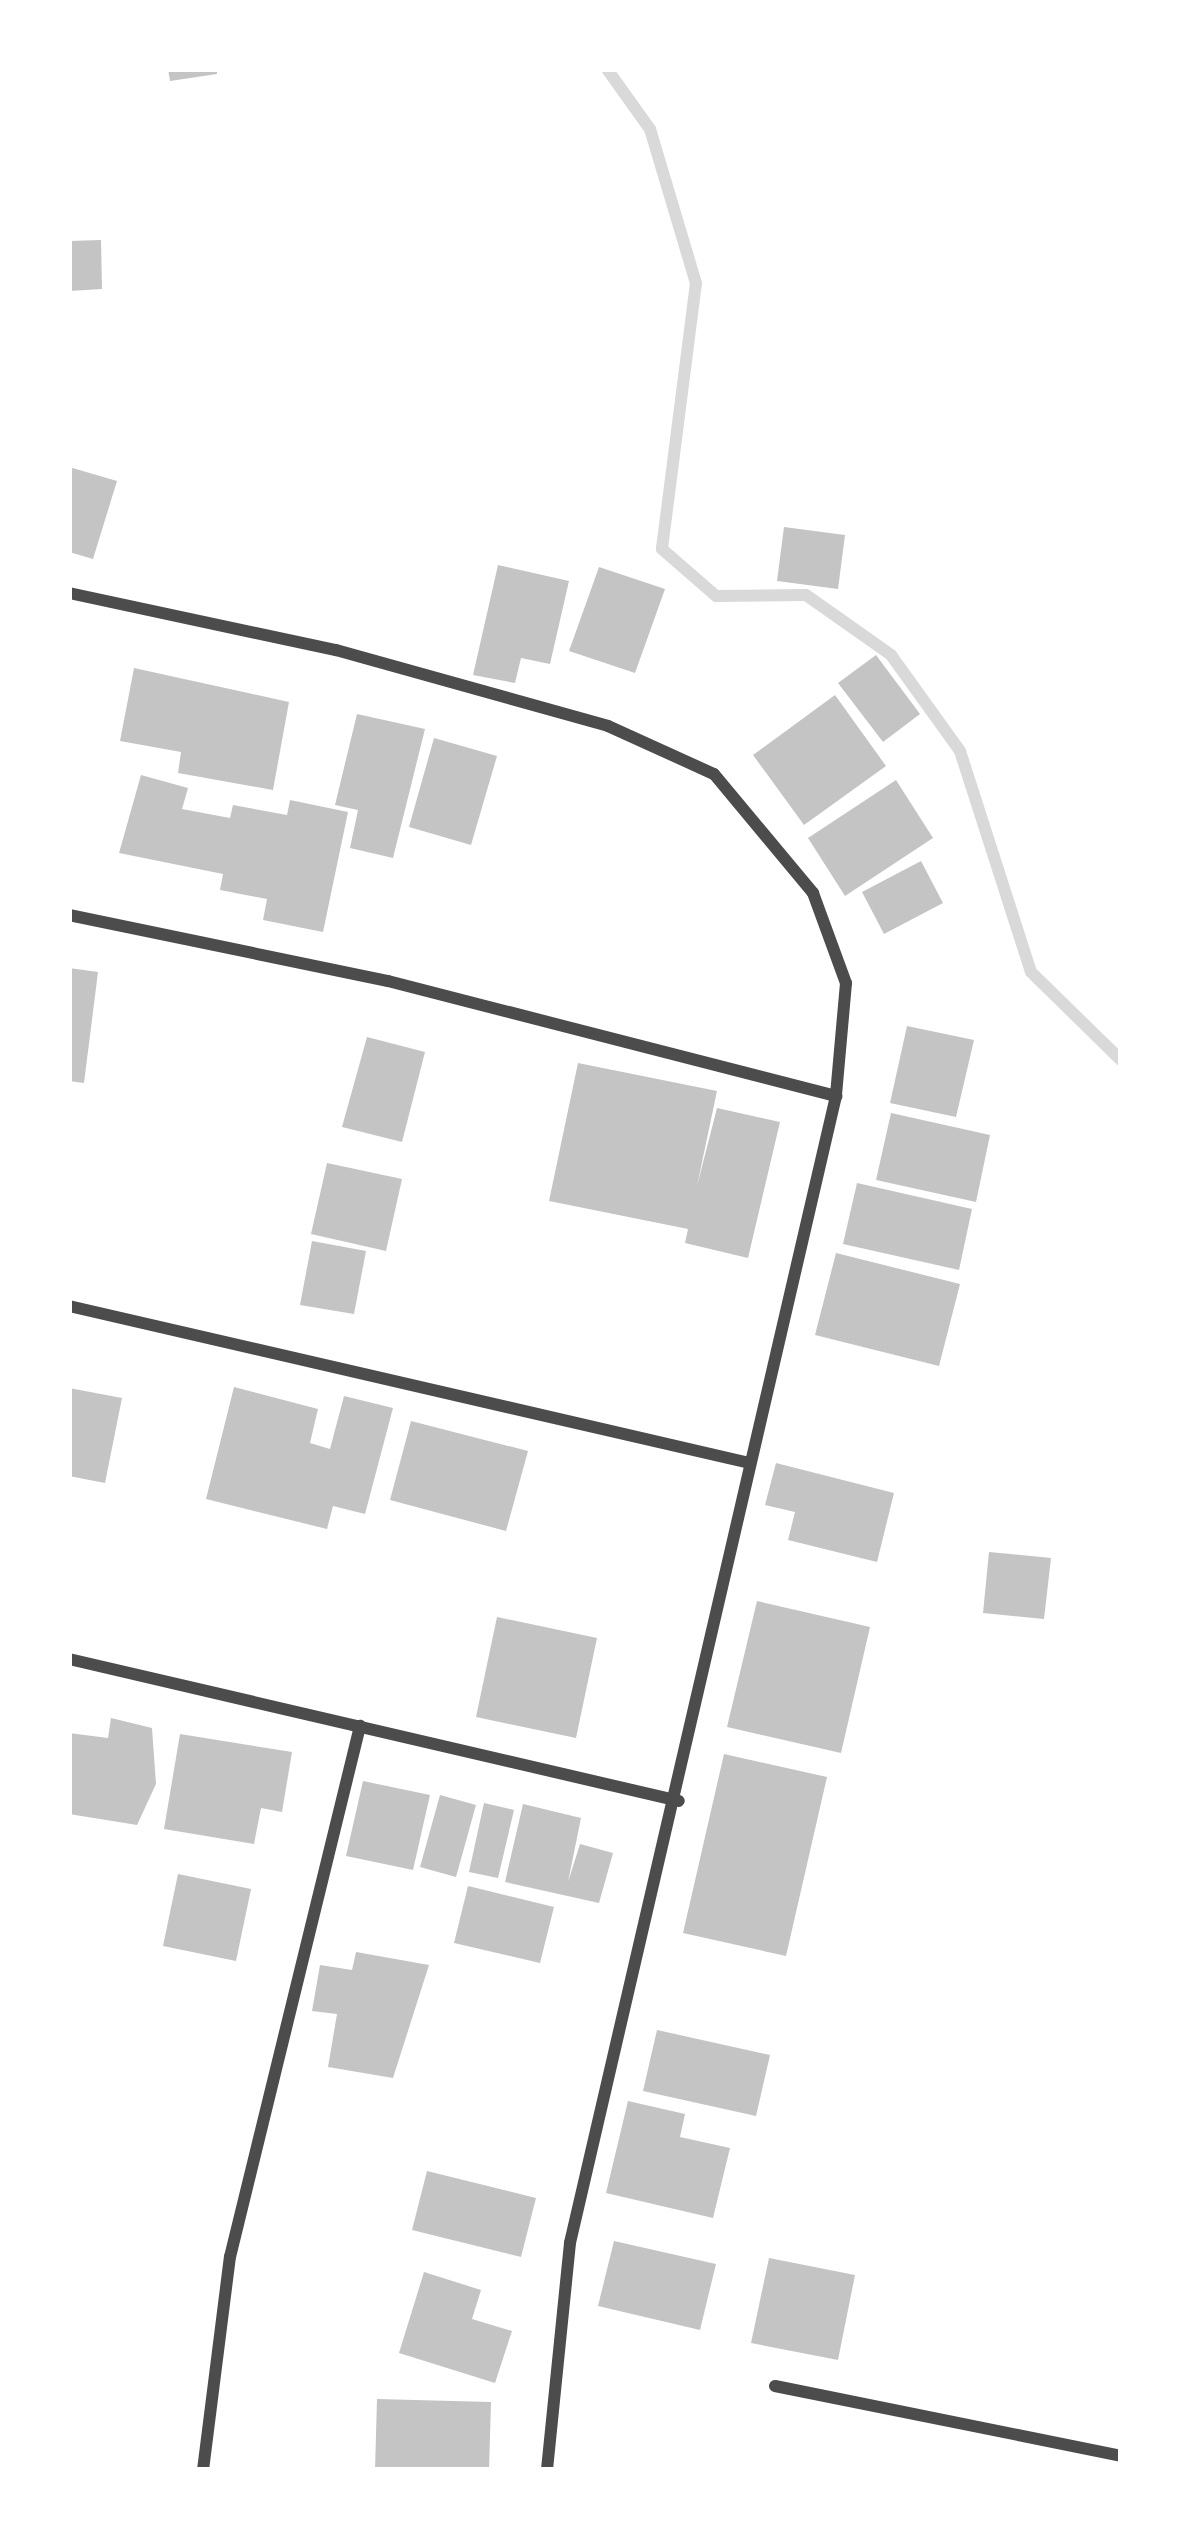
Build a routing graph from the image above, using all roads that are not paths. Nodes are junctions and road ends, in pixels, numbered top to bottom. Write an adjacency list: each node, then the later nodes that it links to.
1 (69, 593): 3 (street)
2 (69, 915): 3 (street)
3 (836, 1096): 5 (street)
4 (69, 1306): 5 (street)
5 (745, 1462): 8 (street)
6 (69, 1659): 7 (street)
7 (360, 1726): 8 (street); 11 (street)
8 (679, 1801): 12 (street)
9 (775, 2386): 10 (street)
10 (1121, 2456)
11 (203, 2470)
12 (548, 2470)

